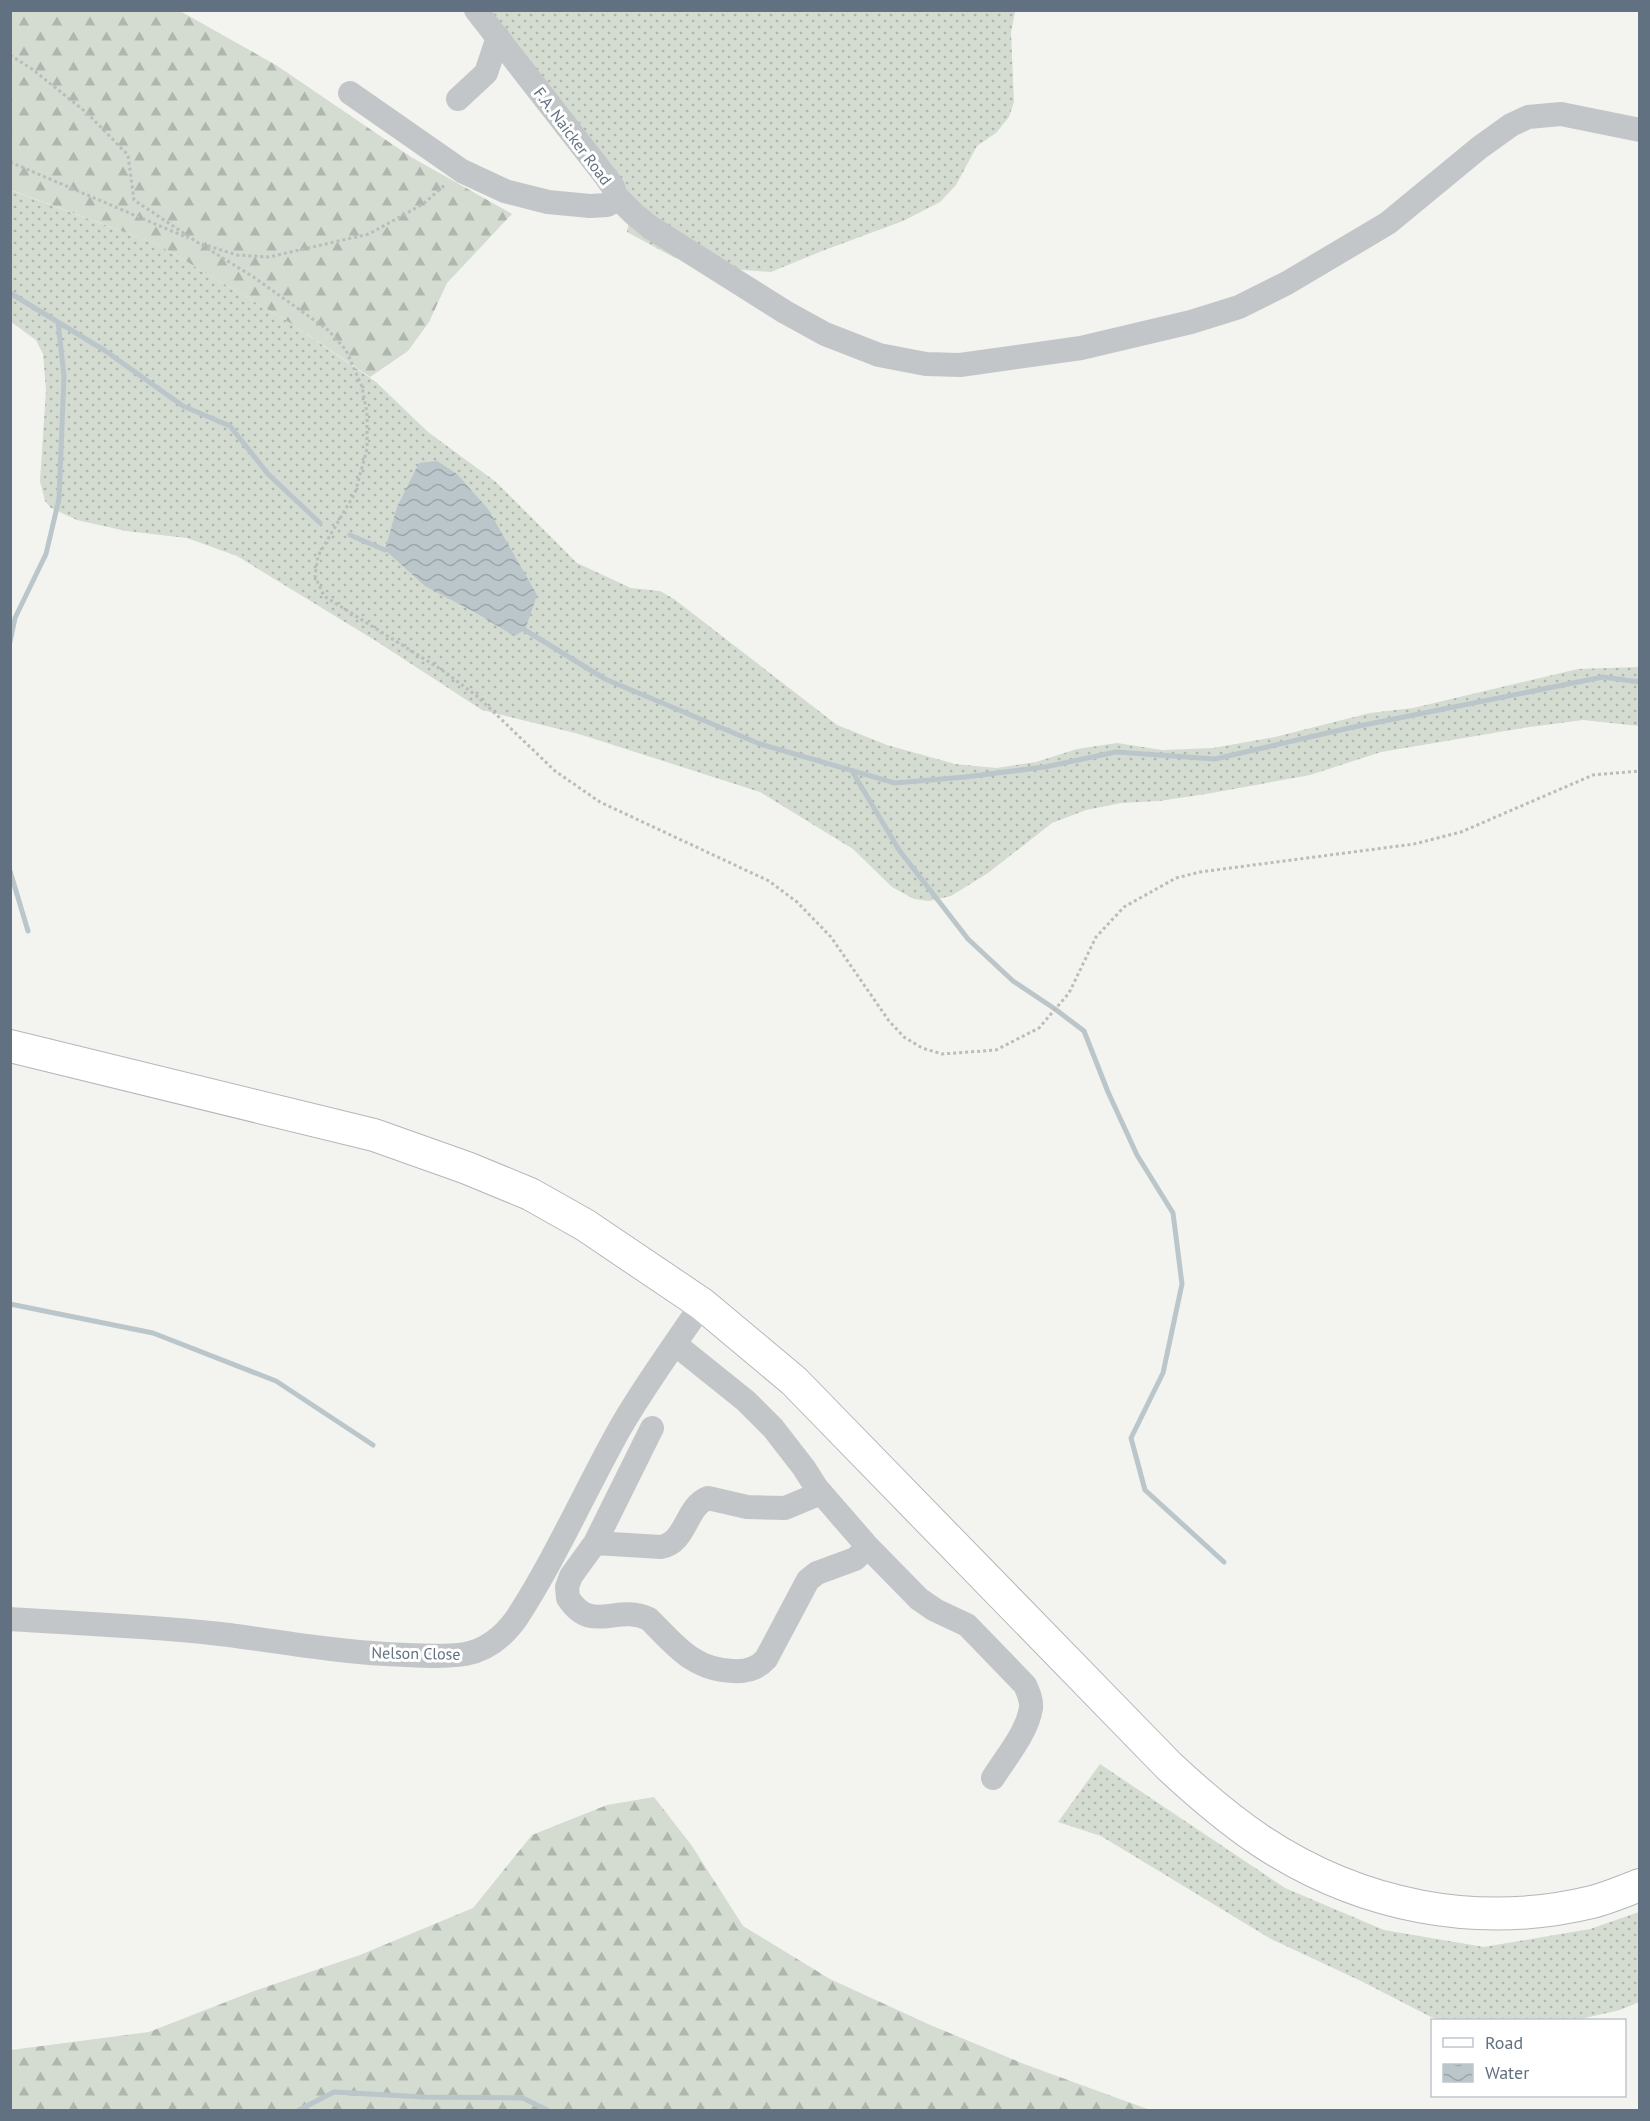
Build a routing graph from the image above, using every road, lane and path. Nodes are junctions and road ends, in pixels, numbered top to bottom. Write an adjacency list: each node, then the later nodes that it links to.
1 (476, 10): 2 (street, F.A. Naicker Road)
2 (498, 37): 5 (street); 9 (street, F.A. Naicker Road)
3 (10, 55): 10 (path)
4 (350, 93): 8 (street, F.A. Naicker Road)
5 (458, 99)
6 (1640, 130): 9 (street)
7 (10, 162): 10 (path)
8 (462, 171): 9 (street, F.A. Naicker Road); 10 (path)
9 (616, 196)
10 (197, 242): 11 (path)
11 (1640, 771)
12 (10, 1046): 13 (main road)
13 (702, 1304): 14 (street, Nelson Close); 21 (main road)
14 (675, 1344): 16 (street); 19 (street, Nelson Close)
15 (652, 1428): 17 (street)
16 (821, 1493): 17 (street); 18 (street)
17 (595, 1543): 18 (street)
18 (868, 1547): 20 (street)
19 (10, 1619)
20 (993, 1778)
21 (1640, 1886)

